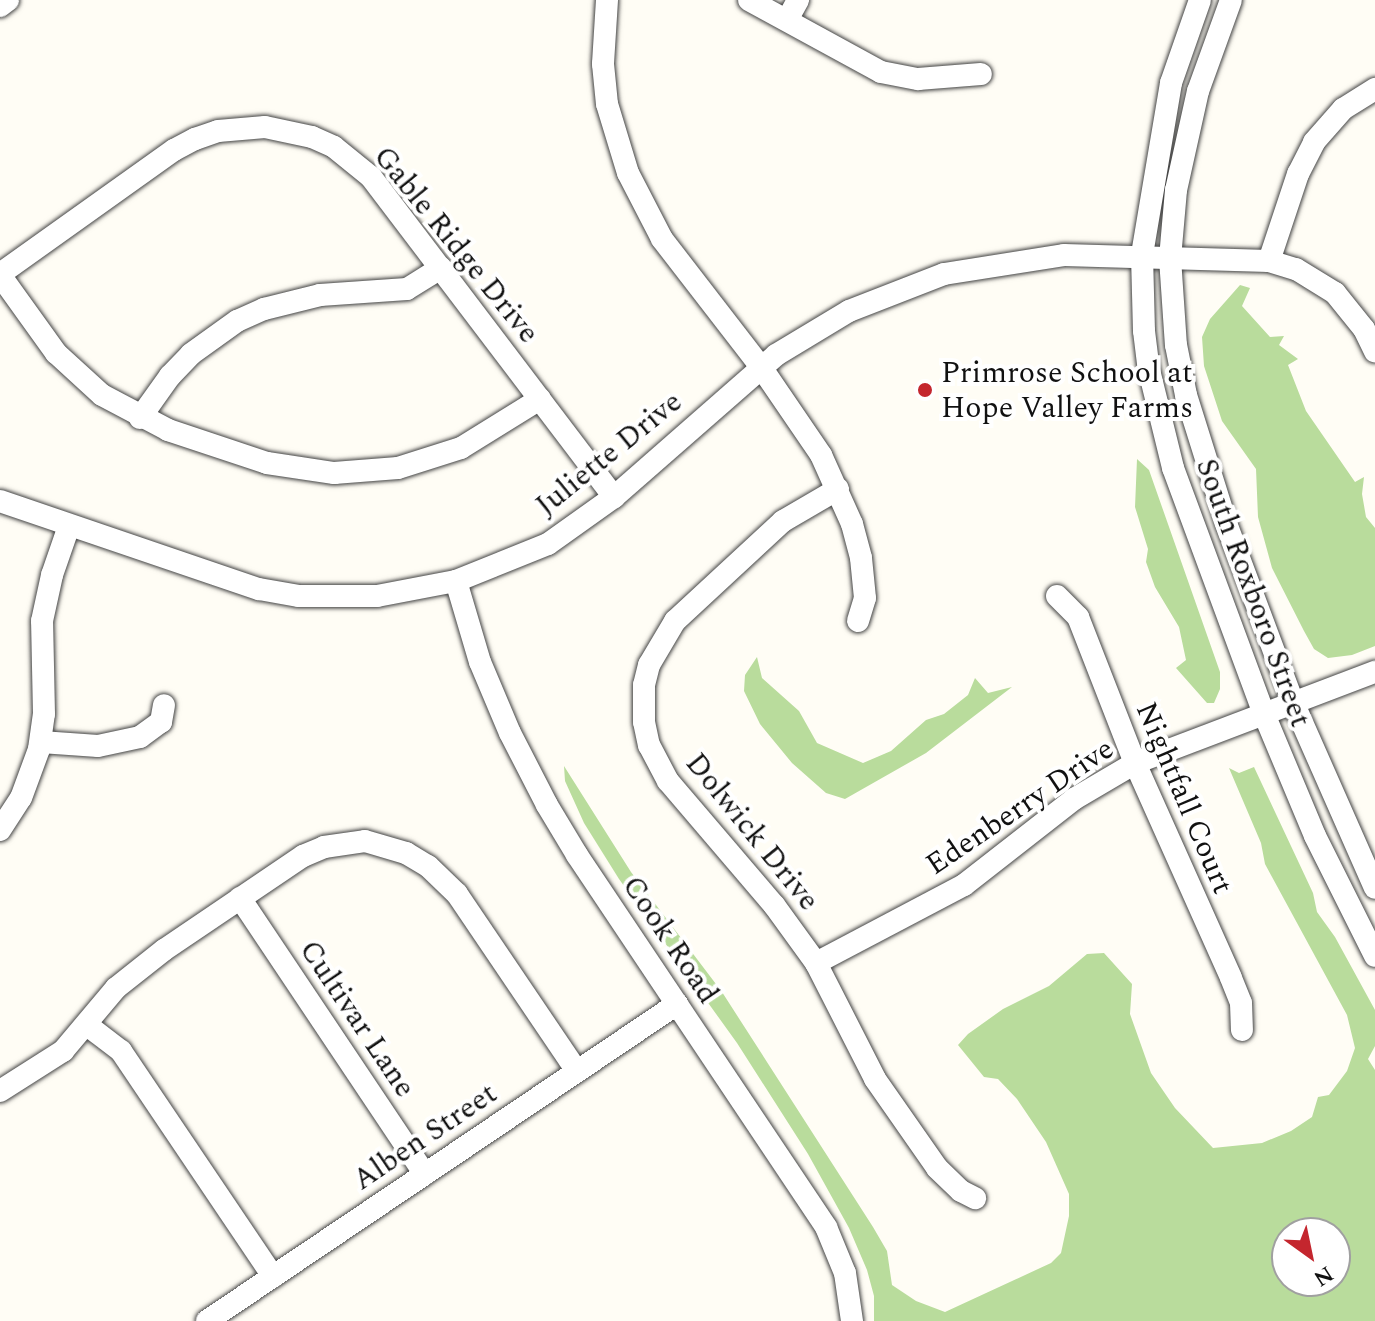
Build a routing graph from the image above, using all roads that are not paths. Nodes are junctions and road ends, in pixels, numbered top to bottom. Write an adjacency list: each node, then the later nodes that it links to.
1 (8, 0): 6 (street)
2 (607, 0): 16 (street)
3 (749, 0): 7 (street)
4 (1200, 0): 10 (street, South Roxboro Street)
5 (1231, 0): 11 (street, South Roxboro Street)
6 (0, 6)
7 (792, 10): 8 (street)
8 (981, 74)
9 (1375, 89): 12 (street)
10 (1142, 255): 11 (street, Juliette Drive); 16 (street, Juliette Drive); 29 (street, South Roxboro Street)
11 (1170, 258): 12 (street, Juliette Drive); 27 (street, South Roxboro Street)
12 (1269, 261): 15 (street, Juliette Drive)
13 (441, 268): 14 (street, Gable Ridge Drive); 17 (street, Gable Ridge Drive); 18 (street)
14 (0, 274): 18 (street)
15 (1375, 352)
16 (761, 367): 19 (street); 20 (street, Juliette Drive)
17 (540, 399): 18 (street); 20 (street, Gable Ridge Drive)
18 (140, 418)
19 (838, 489): 25 (street); 36 (street, Dolwick Drive)
20 (614, 497): 23 (street, Juliette Drive)
21 (0, 501): 22 (street, Juliette Drive)
22 (69, 526): 23 (street, Juliette Drive); 30 (street)
23 (456, 581): 37 (street, Cook Road)
24 (1057, 596): 31 (street, Nightfall Court)
25 (858, 621)
26 (1375, 672): 27 (street, Edenberry Drive)
27 (1293, 702): 29 (street, Edenberry Drive); 33 (street, South Roxboro Street)
28 (164, 705): 30 (street)
29 (1264, 714): 31 (street, Edenberry Drive); 35 (street, South Roxboro Street)
30 (41, 742): 32 (street)
31 (1135, 763): 36 (street, Edenberry Drive); 39 (street, Nightfall Court)
32 (0, 830)
33 (1375, 888)
34 (240, 898): 38 (street); 40 (street); 42 (street, Cultivar Lane)
35 (1375, 956)
36 (816, 963): 43 (street, Dolwick Drive)
37 (677, 1004): 40 (street, Alben Street); 46 (street, Cook Road)
38 (87, 1025): 41 (street); 44 (street)
39 (1242, 1030)
40 (577, 1071): 42 (street, Alben Street)
41 (0, 1091)
42 (425, 1174): 44 (street, Alben Street)
43 (975, 1198)
44 (273, 1276): 45 (street, Alben Street)
45 (207, 1321)
46 (852, 1321)

